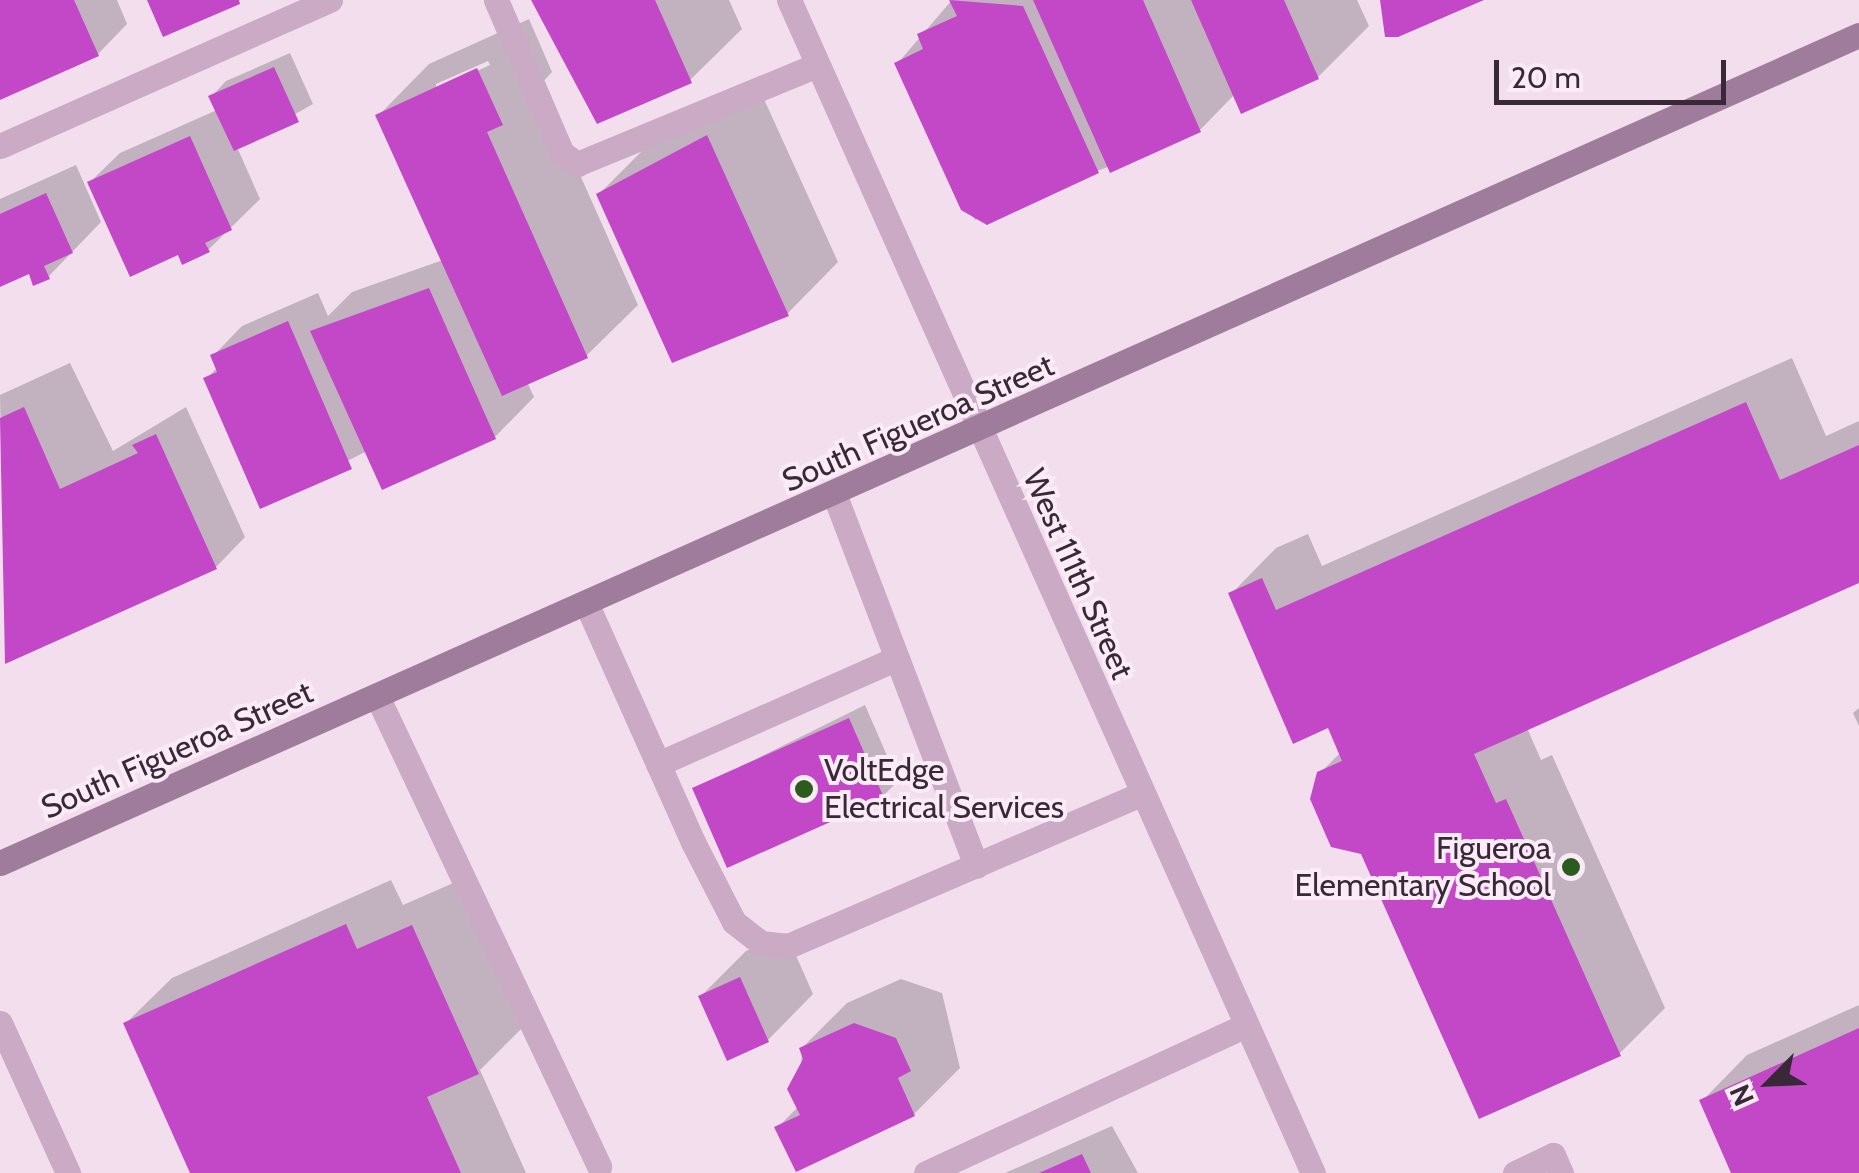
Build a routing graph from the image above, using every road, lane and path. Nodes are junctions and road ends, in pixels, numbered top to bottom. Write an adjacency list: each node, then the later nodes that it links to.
1 (330, 0): 6 (street)
2 (496, 0): 5 (street)
3 (788, 0): 5 (street, West 111th Street)
4 (1859, 35): 7 (main road, South Figueroa Street)
5 (817, 64): 7 (street, West 111th Street)
6 (0, 146)
7 (978, 433): 8 (main road, South Figueroa Street); 13 (street, West 111th Street)
8 (835, 496): 9 (main road, South Figueroa Street); 10 (street)
9 (587, 605): 11 (main road, South Figueroa Street); 12 (street)
10 (897, 658): 12 (street); 15 (street)
11 (378, 698): 14 (main road, South Figueroa Street); 18 (street)
12 (658, 764): 15 (street)
13 (1142, 794): 15 (street); 17 (street, West 111th Street)
14 (0, 863)
15 (976, 866)
16 (0, 1022): 19 (street)
17 (1246, 1026): 20 (street); 21 (street, West 111th Street)
18 (599, 1166)
19 (68, 1173)
20 (926, 1173)
21 (1313, 1173)
22 (1515, 1173): 23 (street)
23 (1561, 1173)

